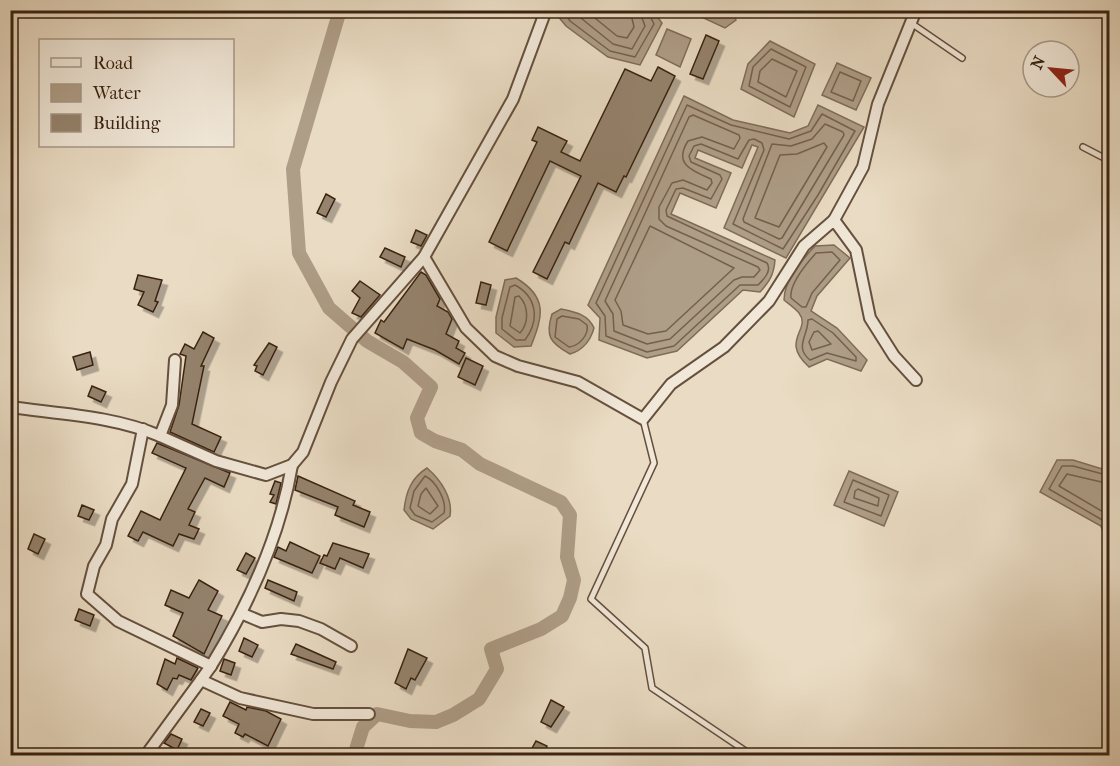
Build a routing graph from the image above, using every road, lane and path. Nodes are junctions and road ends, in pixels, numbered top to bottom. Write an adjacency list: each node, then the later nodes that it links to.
1 (546, 10): 8 (street)
2 (916, 10): 3 (street)
3 (910, 23): 4 (lane); 7 (street)
4 (962, 58)
5 (1083, 147): 6 (lane)
6 (1110, 161)
7 (834, 220): 10 (street); 12 (street)
8 (424, 257): 12 (street); 15 (street)
9 (175, 360): 14 (street)
10 (916, 381)
11 (10, 407): 13 (street)
12 (643, 419): 22 (lane)
13 (143, 429): 14 (street); 18 (street)
14 (160, 436): 15 (street)
15 (292, 465): 16 (street)
16 (243, 614): 17 (street); 18 (street)
17 (351, 646)
18 (211, 666): 19 (street)
19 (201, 680): 20 (street); 21 (street)
20 (369, 714)
21 (149, 751)
22 (753, 756)

